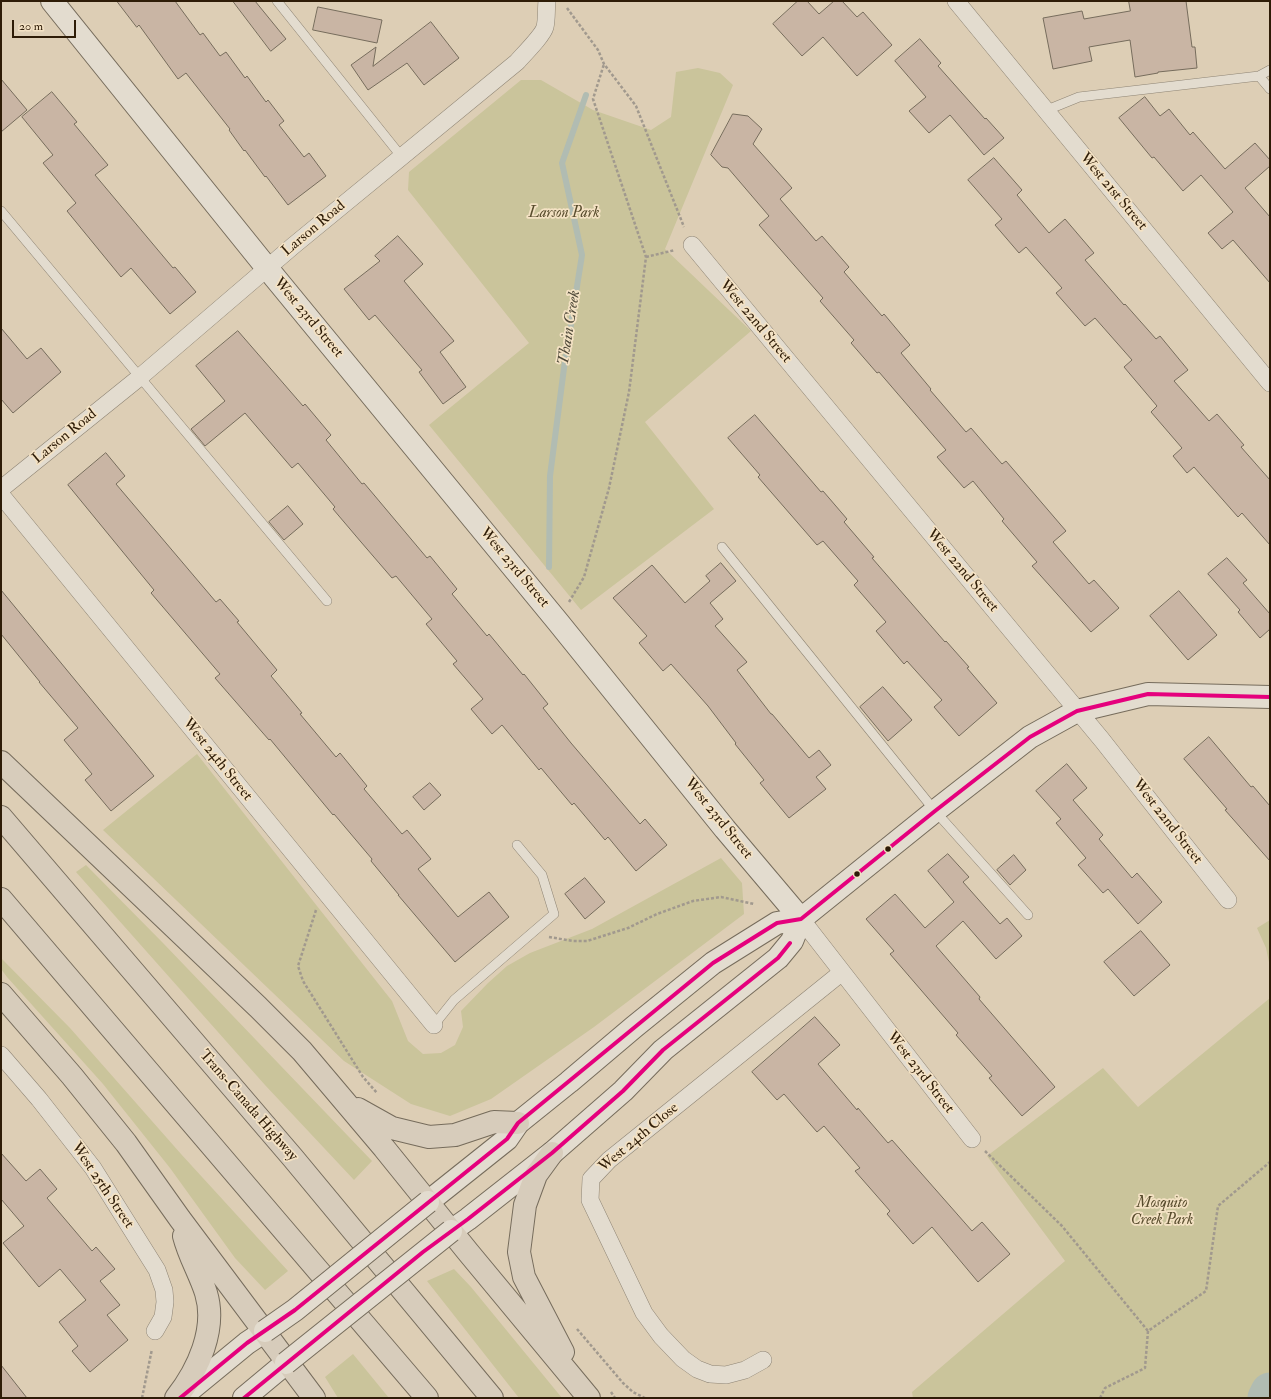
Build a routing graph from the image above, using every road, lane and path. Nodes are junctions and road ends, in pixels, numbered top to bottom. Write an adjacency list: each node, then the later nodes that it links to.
1 (52, 1): 15 (main road, West 23rd Street)
2 (277, 1): 11 (lane)
3 (546, 1): 11 (street, Larson Road)
4 (956, 1): 10 (street, West 21st Street)
5 (567, 8): 6 (path)
6 (604, 64): 13 (path); 14 (path)
7 (1270, 70): 8 (lane)
8 (1259, 76): 9 (lane); 10 (lane)
9 (1270, 89)
10 (1047, 110): 17 (street, West 21st Street)
11 (401, 156): 15 (street, Larson Road)
12 (1, 211): 16 (lane)
13 (692, 245): 14 (path); 24 (street, West 22nd Street)
14 (646, 257): 22 (path)
15 (267, 268): 16 (street, Larson Road); 22 (main road, West 23rd Street)
16 (140, 377): 18 (street, Larson Road); 21 (lane)
17 (1270, 383)
18 (1, 489)
19 (1, 495): 29 (street, West 24th Street)
20 (722, 547): 26 (lane)
21 (327, 602)
22 (558, 622): 34 (main road, West 23rd Street)
23 (1270, 697): 24 (main road)
24 (1077, 711): 26 (main road); 31 (street, West 22nd Street)
25 (1, 762): 40 (highway)
26 (936, 811): 33 (lane); 34 (main road)
27 (1, 817): 62 (highway, Trans-Canada Highway)
28 (516, 845): 35 (lane)
29 (323, 889): 38 (street, West 24th Street); 41 (path)
30 (1, 899): 61 (highway)
31 (1228, 900)
32 (754, 904): 35 (path)
33 (1028, 915)
34 (800, 919): 36 (street, West 23rd Street); 42 (main road); 44 (main road)
35 (529, 934): 38 (lane)
36 (841, 973): 43 (street, West 23rd Street); 53 (street, West 24th Close)
37 (1, 994): 47 (highway)
38 (434, 1025)
39 (1, 1055): 50 (street, West 25th Street)
40 (335, 1089): 42 (highway); 46 (highway)
41 (381, 1099)
42 (518, 1123): 46 (main road)
43 (972, 1139): 52 (path)
44 (552, 1152): 48 (main road); 55 (highway)
45 (1270, 1162): 52 (path)
46 (428, 1202): 48 (highway); 51 (main road, bridge)
47 (180, 1220): 51 (highway); 57 (highway)
48 (451, 1231): 54 (main road, bridge); 55 (highway)
49 (574, 1325): 63 (path)
50 (155, 1331): 56 (path)
51 (265, 1331): 54 (highway); 58 (main road)
52 (1148, 1331): 64 (path)
53 (763, 1360)
54 (286, 1363): 59 (main road); 60 (highway)
55 (586, 1393)
56 (142, 1398)
57 (176, 1398)
58 (180, 1398)
59 (244, 1398)
60 (314, 1398)
61 (427, 1398)
62 (492, 1398)
63 (644, 1398)
64 (1100, 1398)

